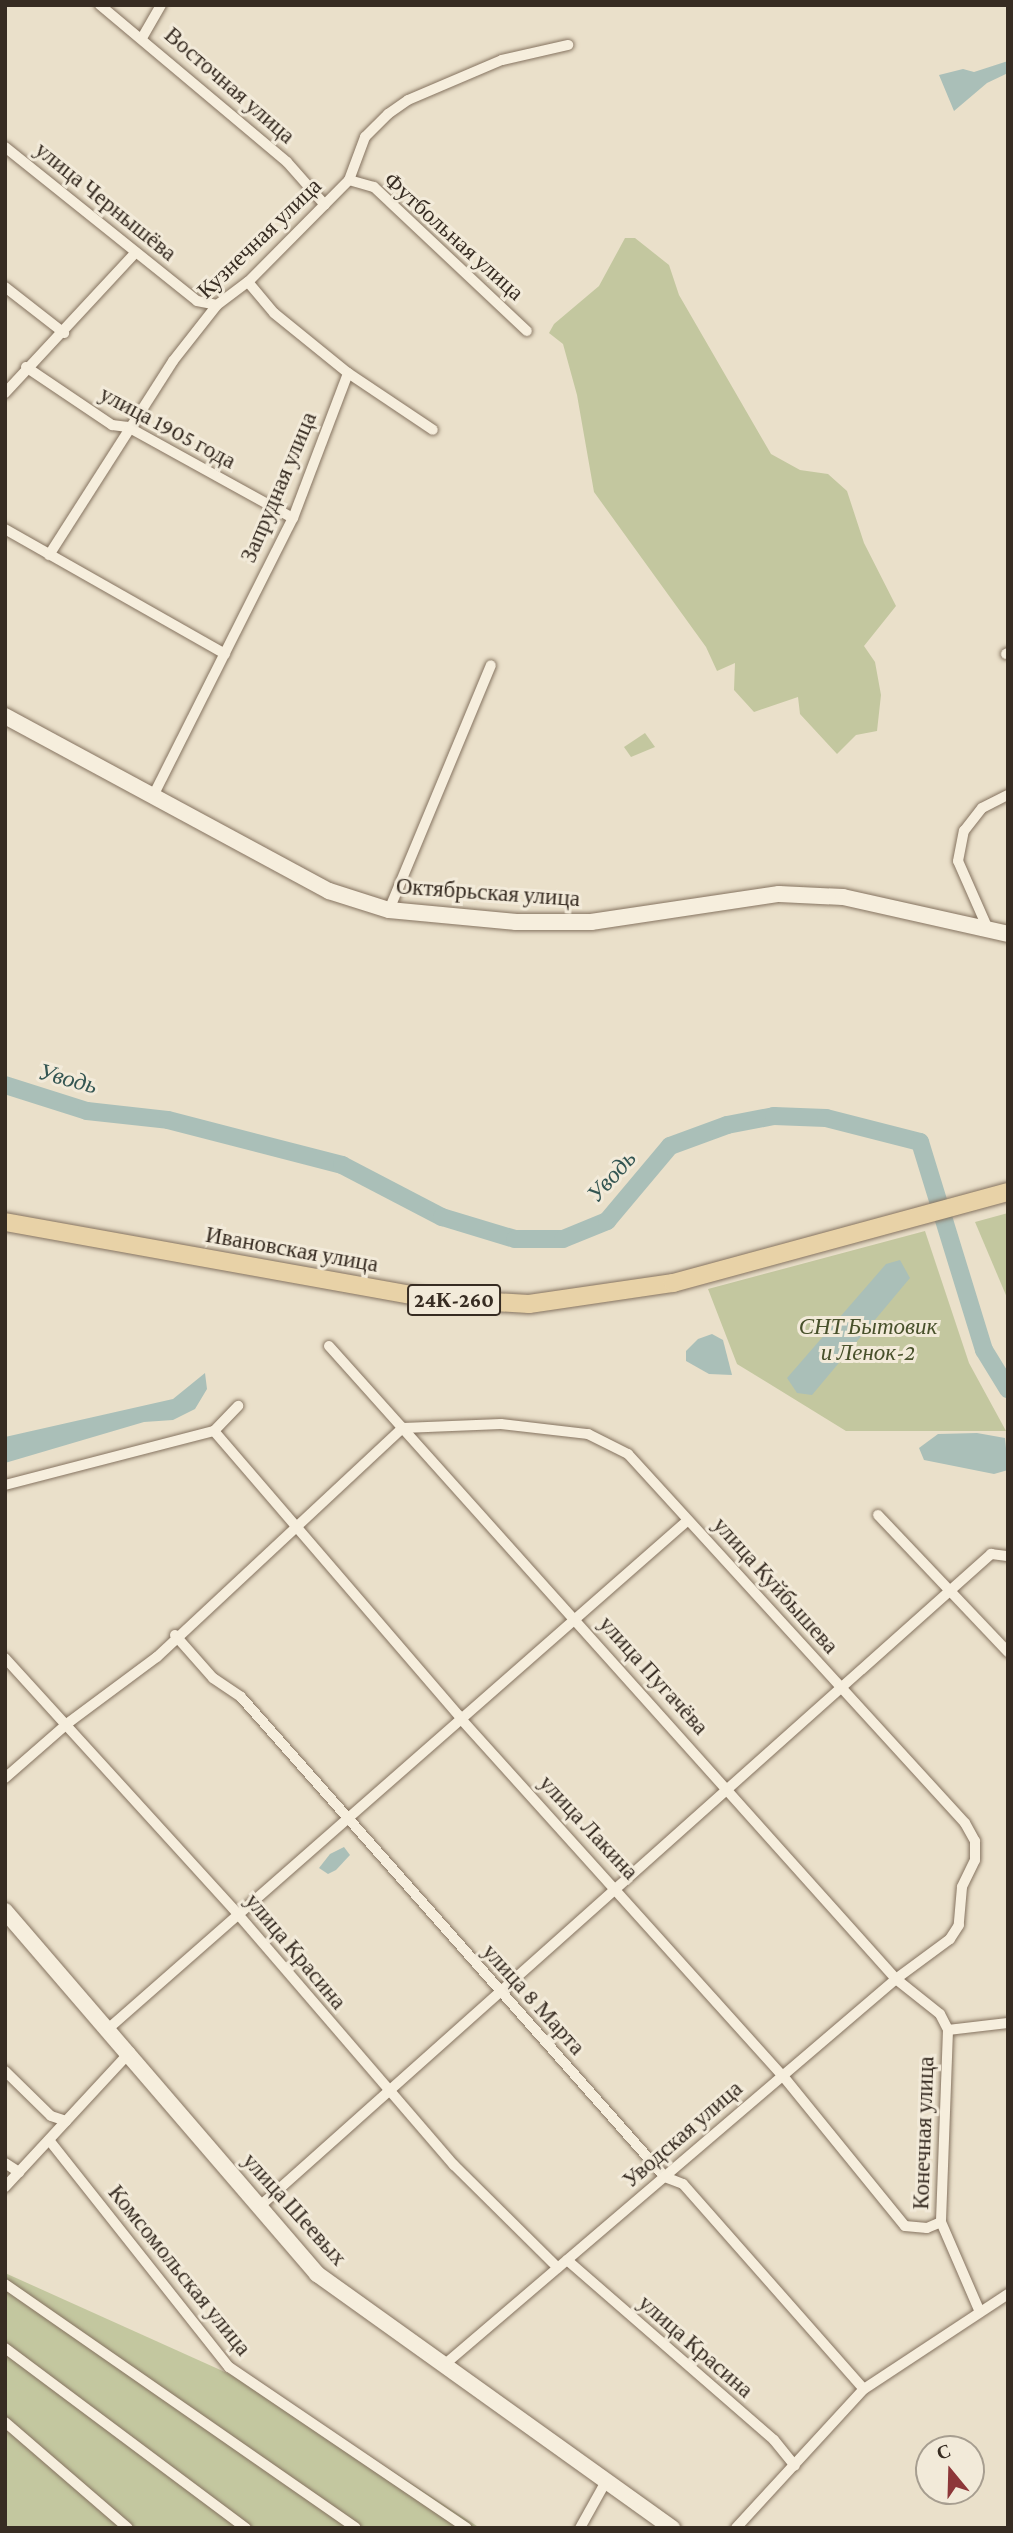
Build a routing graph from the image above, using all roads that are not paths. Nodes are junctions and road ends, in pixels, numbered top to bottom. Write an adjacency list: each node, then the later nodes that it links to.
1 (100, 5): 3 (street, Восточная улица)
2 (162, 5): 3 (street)
3 (142, 38): 7 (street, Восточная улица)
4 (568, 45): 6 (street, Кузнечная улица)
5 (5, 147): 8 (street, улица Чернышёва)
6 (349, 180): 7 (street, Кузнечная улица); 12 (street, Футбольная улица)
7 (325, 205): 9 (street, Кузнечная улица)
8 (136, 252): 11 (street, улица Чернышёва); 13 (street)
9 (248, 282): 11 (street, Кузнечная улица); 15 (street)
10 (5, 287): 13 (street)
11 (217, 305): 17 (street, Кузнечная улица)
12 (527, 331)
13 (64, 333): 14 (street)
14 (26, 367): 16 (street); 17 (street, улица 1905 года)
15 (348, 373): 18 (street); 19 (street, Запрудная улица)
16 (5, 393)
17 (128, 428): 19 (street, улица 1905 года); 21 (street, Кузнечная улица)
18 (433, 430)
19 (293, 518): 22 (street, Запрудная улица)
20 (5, 529): 21 (street)
21 (49, 555): 22 (street)
22 (225, 654): 26 (street, Запрудная улица)
23 (491, 665): 27 (street)
24 (5, 716): 26 (street, Октябрьская улица)
25 (1008, 795): 28 (street)
26 (153, 796): 27 (street, Октябрьская улица)
27 (389, 910): 28 (street, Октябрьская улица)
28 (988, 929): 29 (street, Октябрьская улица)
29 (1008, 934)
30 (1008, 1192): 31 (main road, Ивановская улица / 24К-260)
31 (5, 1222)
32 (329, 1346): 34 (street, улица Пугачёва)
33 (238, 1406): 35 (street)
34 (403, 1428): 38 (street, улица Куйбышева); 39 (street); 42 (street, улица Пугачёва)
35 (214, 1431): 36 (street); 39 (street, улица Лакина)
36 (5, 1485)
37 (878, 1515): 41 (street)
38 (688, 1520): 42 (street); 46 (street, улица Куйбышева)
39 (298, 1530): 43 (street); 47 (street, улица Лакина)
40 (1008, 1556): 41 (street)
41 (950, 1591): 44 (street); 46 (street)
42 (575, 1619): 47 (street); 50 (street, улица Пугачёва)
43 (175, 1635): 48 (street); 51 (street, улица 8 Марта)
44 (1008, 1652)
45 (5, 1658): 48 (street, улица Красина)
46 (842, 1688): 50 (street); 55 (street, улица Куйбышева)
47 (463, 1721): 51 (street); 52 (street, улица Лакина)
48 (68, 1723): 49 (street); 54 (street, улица Красина)
49 (5, 1779)
50 (727, 1790): 52 (street); 56 (street, улица Пугачёва)
51 (349, 1821): 54 (street); 57 (street, улица 8 Марта)
52 (617, 1888): 57 (street); 63 (street, улица Лакина)
53 (5, 1911): 59 (street, улица Шеевых)
54 (237, 1913): 59 (street); 64 (street, улица Красина)
55 (950, 1939): 56 (street, Уводская улица)
56 (897, 1979): 60 (street, улица Пугачёва); 63 (street, Уводская улица)
57 (500, 1992): 64 (street); 69 (street, улица 8 Марта)
58 (1008, 2023): 60 (street)
59 (109, 2028): 61 (street, улица Шеевых)
60 (948, 2030): 72 (street, Конечная улица)
61 (130, 2052): 65 (street); 71 (street, улица Шеевых)
62 (5, 2071): 65 (street)
63 (783, 2076): 69 (street, Уводская улица); 72 (street, улица Лакина)
64 (388, 2092): 71 (street); 73 (street, улица Красина)
65 (65, 2122): 66 (street)
66 (49, 2140): 68 (street); 86 (street, Комсомольская улица)
67 (5, 2163): 68 (street)
68 (19, 2172): 70 (street)
69 (665, 2177): 73 (street, Уводская улица); 79 (street, улица 8 Марта)
70 (5, 2187)
71 (260, 2206): 78 (street, улица Шеевых)
72 (941, 2222): 76 (street, Конечная улица)
73 (563, 2264): 78 (street, Уводская улица); 81 (street, улица Красина)
74 (5, 2284): 85 (street)
75 (1008, 2294): 76 (street)
76 (981, 2312): 79 (street)
77 (5, 2348): 84 (street)
78 (444, 2365): 82 (street, улица Шеевых)
79 (864, 2389): 81 (street)
80 (5, 2422): 83 (street)
81 (794, 2466): 89 (street)
82 (605, 2483): 87 (street); 88 (street, улица Шеевых)
83 (128, 2528)
84 (246, 2528)
85 (356, 2528)
86 (467, 2528)
87 (580, 2528)
88 (672, 2528)
89 (736, 2528)

